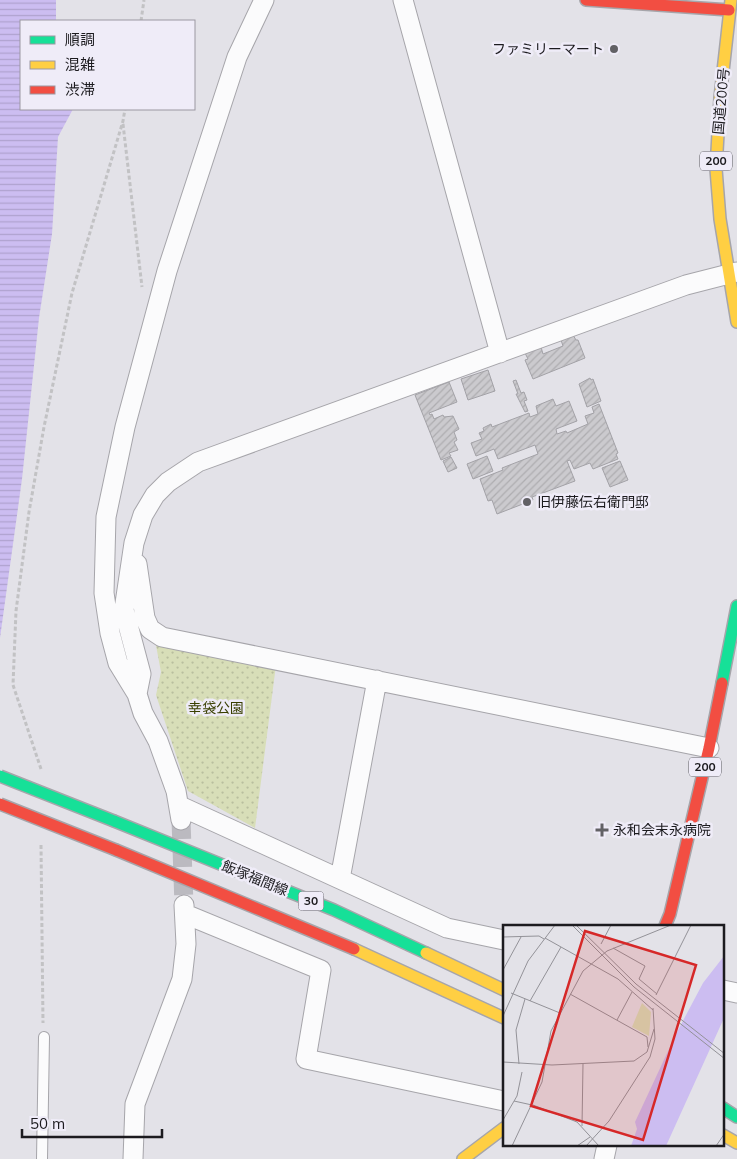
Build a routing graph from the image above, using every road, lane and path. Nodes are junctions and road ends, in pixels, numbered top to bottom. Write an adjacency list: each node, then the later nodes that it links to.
1 (144, 0): 6 (path)
2 (264, 0): 16 (street)
3 (402, 0): 12 (street)
4 (586, 0): 5 (main road)
5 (732, 6): 9 (main road, 国道200号 / 200)
6 (141, 20)
7 (125, 110): 8 (path)
8 (123, 121): 10 (path); 18 (path)
9 (733, 273): 11 (main road, 国道200号 / 200); 12 (street)
10 (143, 292)
11 (737, 322)
12 (500, 352): 13 (street)
13 (134, 543): 15 (street); 16 (street)
14 (736, 613): 17 (main road, 200)
15 (377, 680): 17 (street); 22 (street)
16 (137, 694): 22 (street)
17 (709, 748): 23 (main road, 200)
18 (42, 774)
19 (0, 776): 25 (main road, 飯塚福間線 / 30, bridge)
20 (0, 804): 28 (main road, 飯塚福間線 / 30, bridge)
21 (41, 842): 29 (path)
22 (340, 879): 24 (street)
23 (665, 925)
24 (503, 940)
25 (503, 990)
26 (724, 990): 27 (street)
27 (737, 993)
28 (503, 1018)
29 (44, 1037): 37 (lane)
30 (503, 1101): 38 (street)
31 (724, 1109): 32 (main road)
32 (737, 1116)
33 (503, 1129): 39 (main road)
34 (724, 1136): 35 (main road)
35 (737, 1143)
36 (607, 1146): 40 (street)
37 (42, 1159)
38 (133, 1159)
39 (463, 1159)
40 (604, 1159)

